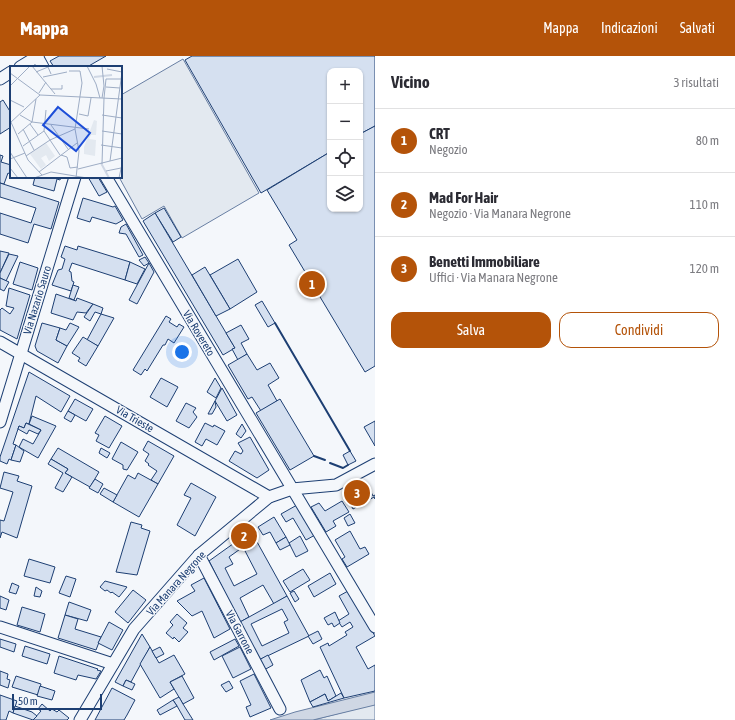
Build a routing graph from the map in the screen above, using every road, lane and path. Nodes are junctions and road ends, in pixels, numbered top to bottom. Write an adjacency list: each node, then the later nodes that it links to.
1 (37, 56): 2 (street); 3 (street)
2 (22, 66)
3 (42, 66)
4 (10, 73): 5 (street)
5 (0, 79)
6 (74, 178): 9 (street, Via Nazario Sauro)
7 (107, 178): 12 (street, Via Rovereto)
8 (0, 342): 9 (street, Via Trieste)
9 (20, 353): 10 (street, Via Nazario Sauro); 13 (street, Via Trieste)
10 (0, 422)
11 (375, 464): 12 (street, Via Manara Negrone)
12 (292, 489): 13 (street, Via Manara Negrone); 16 (street, Via Rovereto)
13 (269, 496): 14 (street, Via Manara Negrone)
14 (199, 555): 17 (street, Via Manara Negrone); 18 (street, Via Garrone)
15 (0, 627): 17 (street)
16 (375, 627)
17 (113, 664): 19 (street, Via Manara Negrone)
18 (280, 709)
19 (80, 720)

